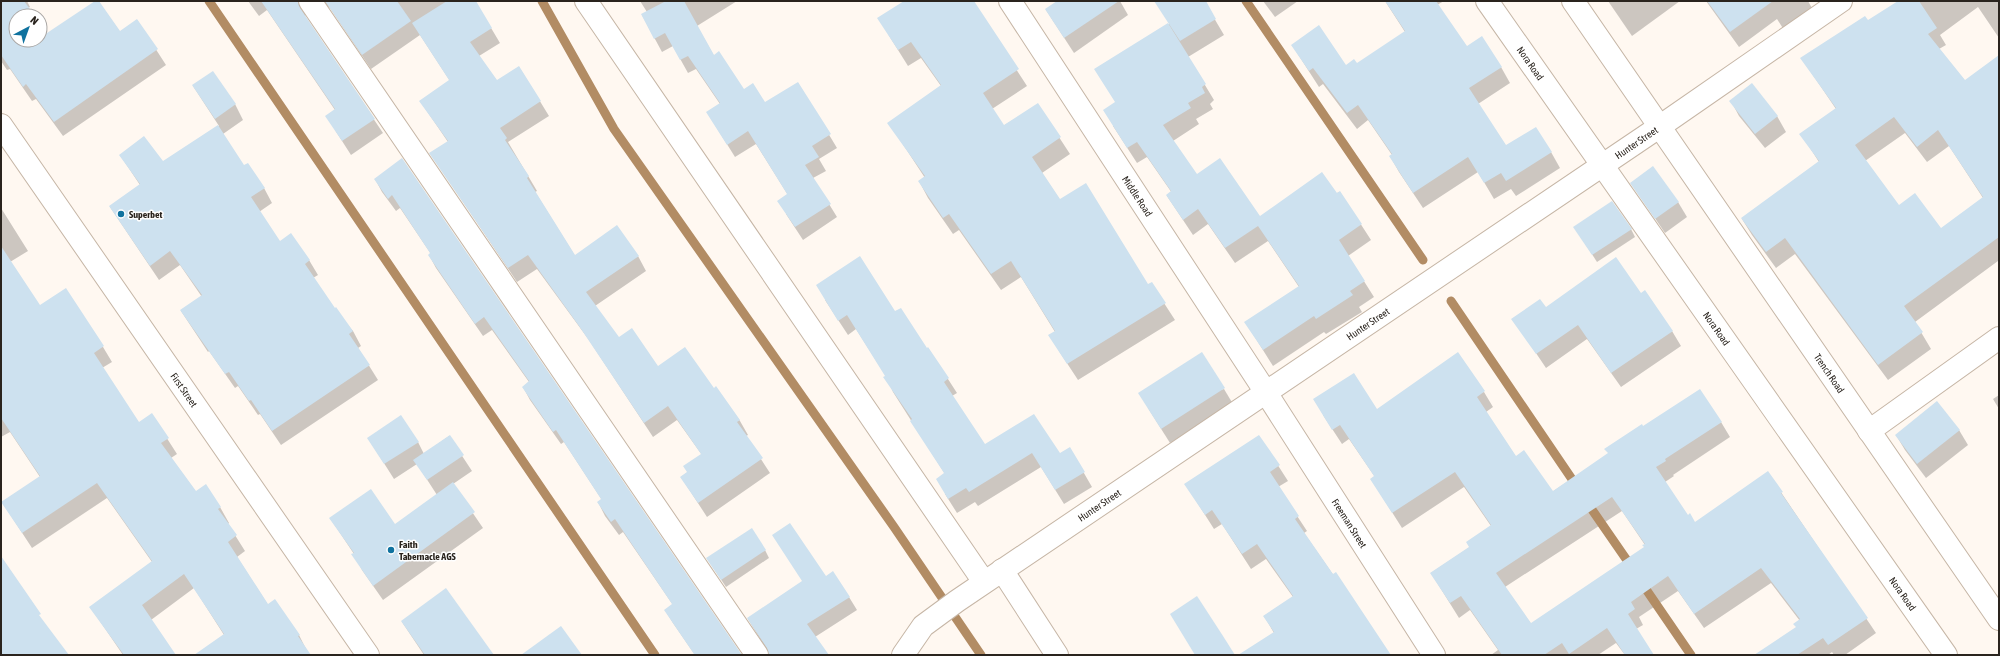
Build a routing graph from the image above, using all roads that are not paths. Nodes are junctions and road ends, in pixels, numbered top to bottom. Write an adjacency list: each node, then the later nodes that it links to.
1 (310, 1): 17 (street)
2 (586, 1): 14 (street)
3 (1010, 1): 11 (street, Middle Road)
4 (1487, 1): 9 (street, Nora Road)
5 (1573, 1): 8 (street, Trench Road)
6 (1841, 1): 8 (street, Hunter Street)
7 (1, 125): 16 (street, First Street)
8 (1659, 127): 9 (street, Hunter Street); 12 (street, Trench Road)
9 (1602, 166): 11 (street, Hunter Street); 21 (street, Nora Road)
10 (1999, 338): 12 (street)
11 (1266, 391): 13 (street, Hunter Street); 20 (street, Freeman Street)
12 (1869, 431): 15 (street, Trench Road)
13 (1002, 570): 14 (street, Hunter Street); 19 (street)
14 (984, 582): 18 (street, Hunter Street)
15 (1999, 619)
16 (368, 655)
17 (758, 655)
18 (903, 655)
19 (1057, 655)
20 (1434, 655)
21 (1946, 655)

